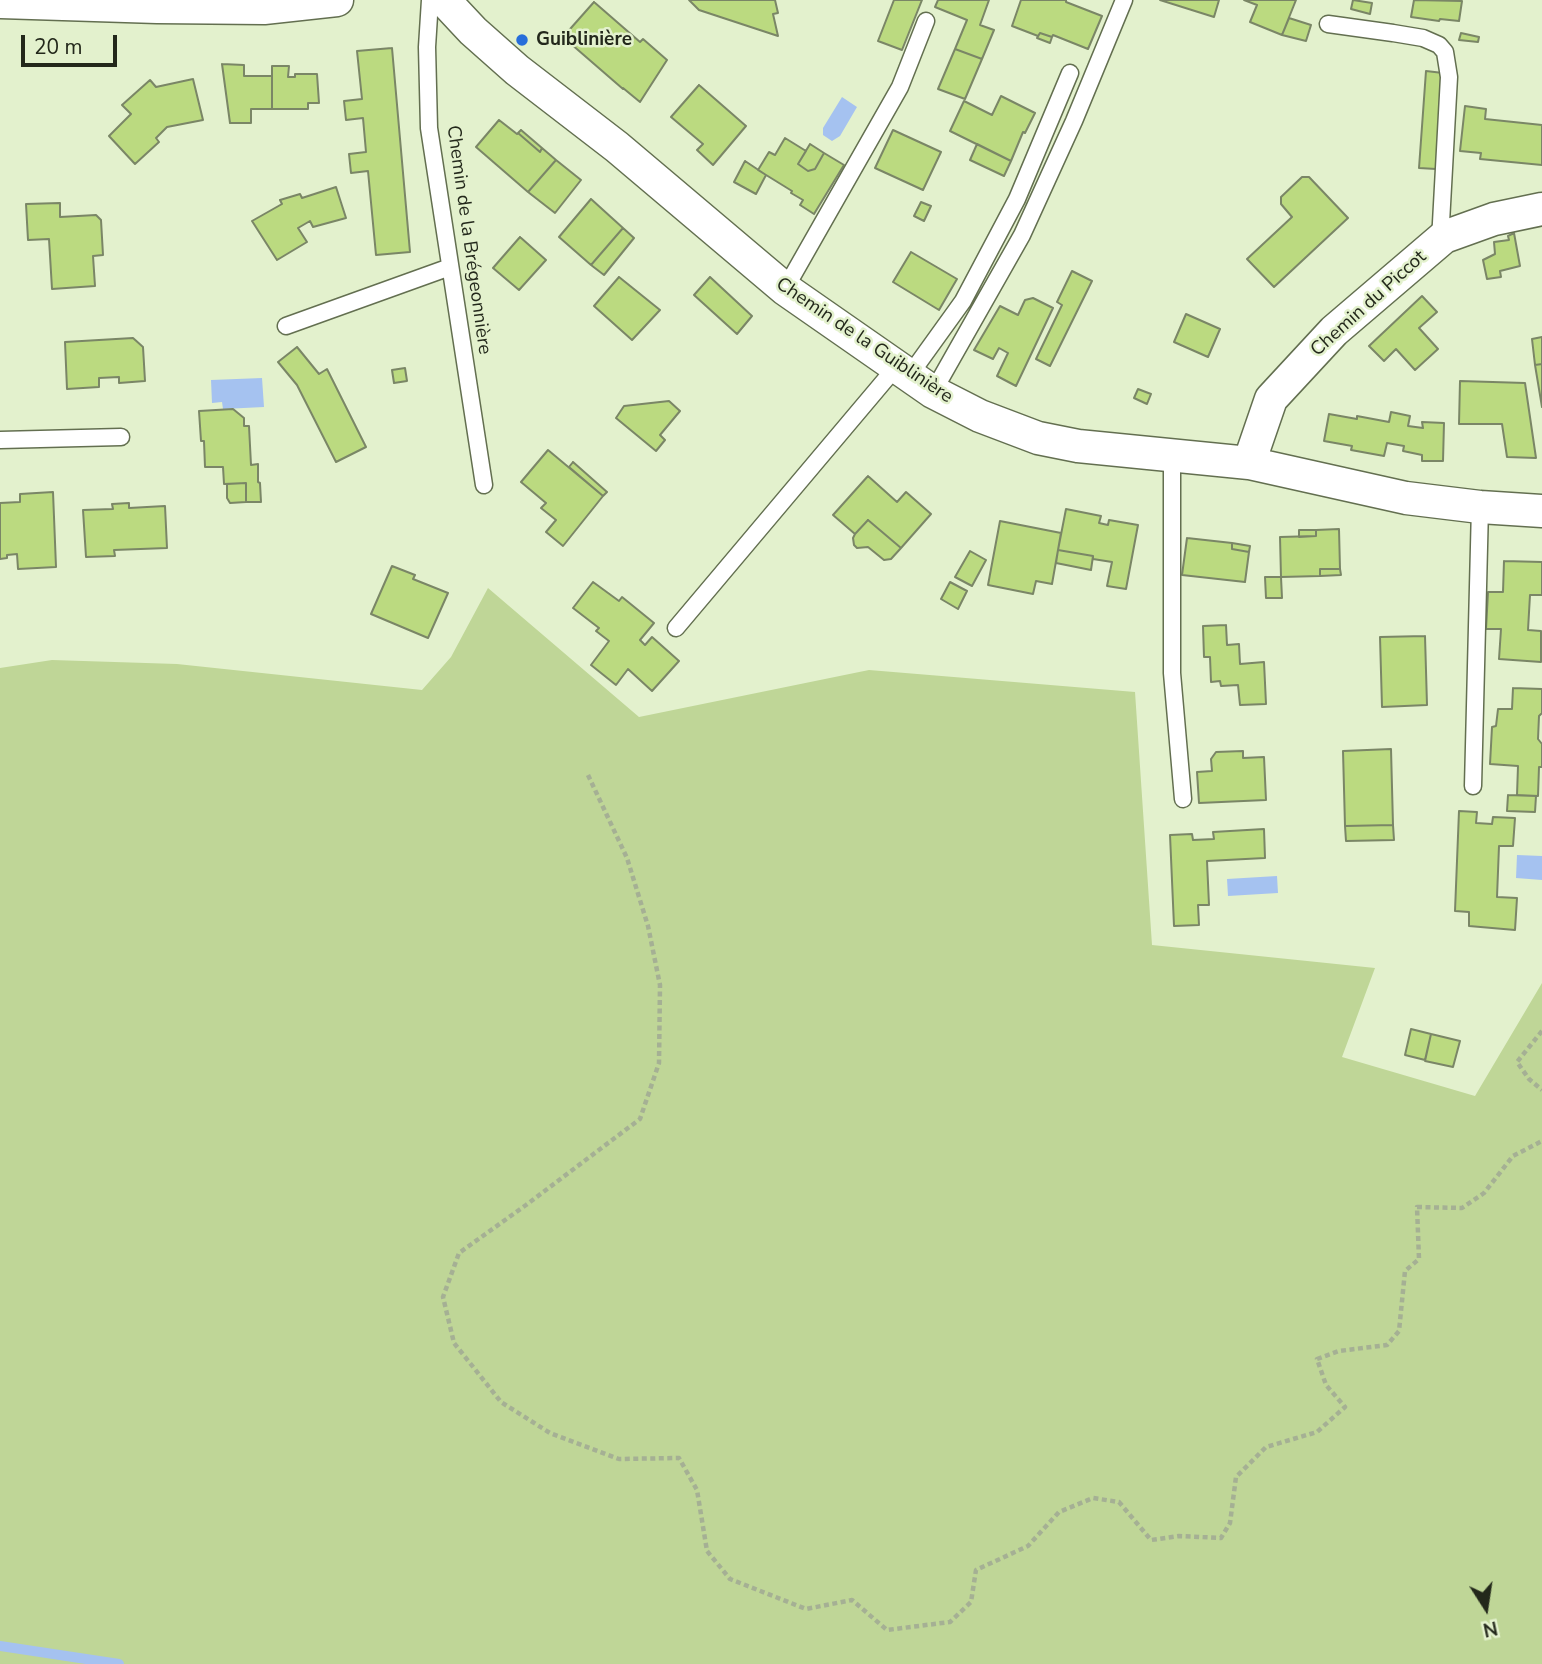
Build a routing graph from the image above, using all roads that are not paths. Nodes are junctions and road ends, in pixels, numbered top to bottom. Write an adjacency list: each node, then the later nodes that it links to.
1 (337, 0): 6 (street)
2 (430, 0): 12 (lane, Chemin de la Brégeonnière)
3 (444, 0): 13 (street, Chemin de la Guiblinière)
4 (1124, 0): 15 (lane)
5 (0, 2): 6 (street)
6 (156, 3)
7 (926, 21): 13 (lane)
8 (1328, 24): 11 (lane)
9 (1070, 73): 15 (lane)
10 (1542, 209): 11 (street, Chemin du Piccot)
11 (1440, 241): 19 (street, Chemin du Piccot)
12 (450, 267): 14 (lane); 20 (lane, Chemin de la Brégeonnière)
13 (785, 289): 15 (street, Chemin de la Guiblinière)
14 (286, 326)
15 (913, 378): 18 (street, Chemin de la Guiblinière); 23 (lane)
16 (121, 437): 17 (lane)
17 (0, 440)
18 (1172, 455): 19 (street, Chemin de la Guiblinière); 25 (lane)
19 (1249, 463): 21 (street, Chemin de la Guiblinière)
20 (484, 485)
21 (1480, 507): 22 (street, Chemin de la Guiblinière); 24 (lane)
22 (1542, 511)
23 (676, 628)
24 (1473, 786)
25 (1183, 799)

